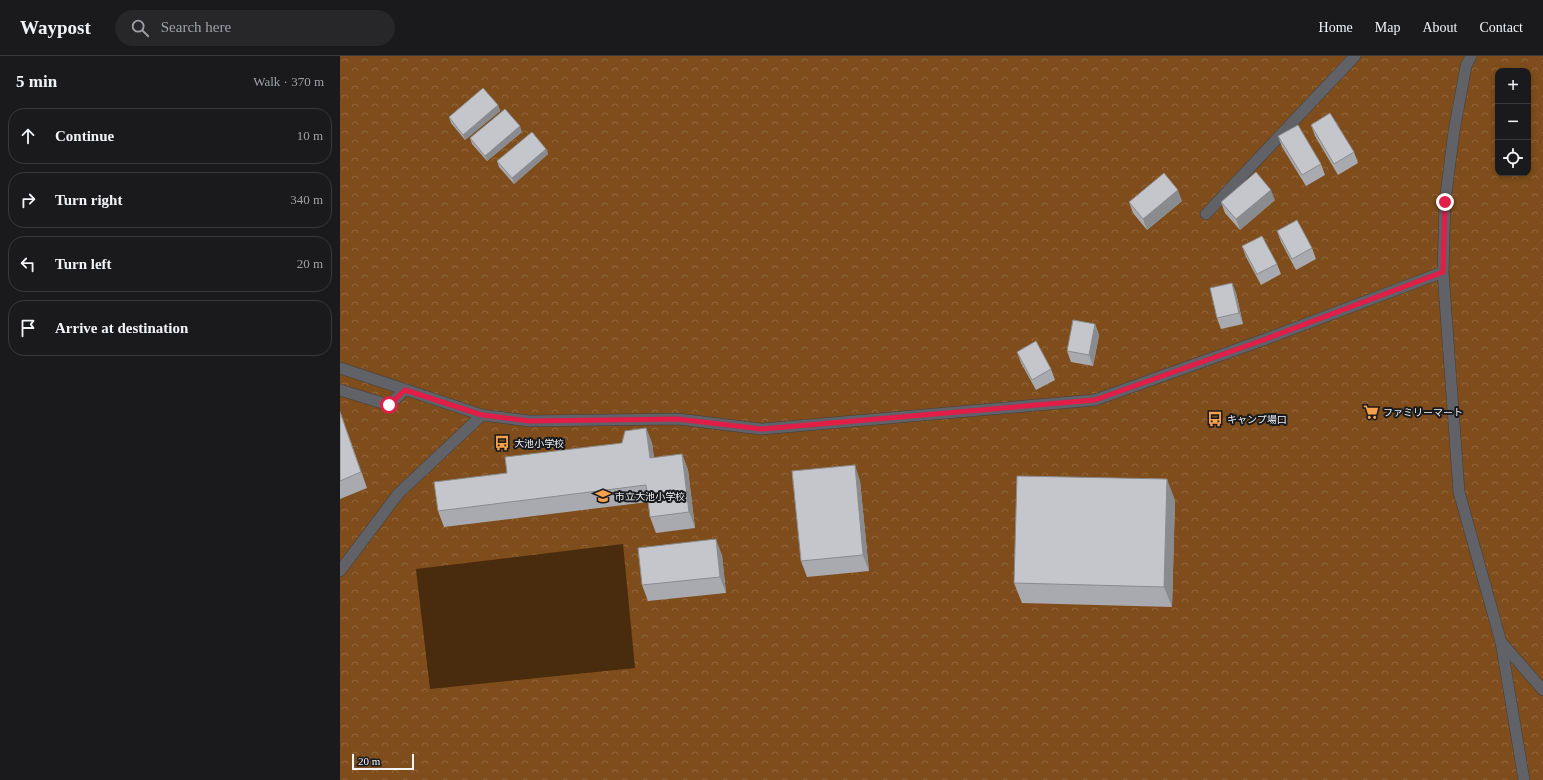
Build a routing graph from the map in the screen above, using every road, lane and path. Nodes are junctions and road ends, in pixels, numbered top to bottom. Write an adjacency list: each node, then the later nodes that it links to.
1 (1355, 56): 3 (street)
2 (1472, 56): 4 (street)
3 (1206, 214)
4 (1443, 272): 8 (street); 10 (street)
5 (340, 368): 7 (street)
6 (340, 390): 7 (street)
7 (405, 390): 8 (street)
8 (482, 415): 9 (street)
9 (340, 571)
10 (1501, 642): 11 (street); 12 (street)
11 (1543, 690)
12 (1524, 780)

